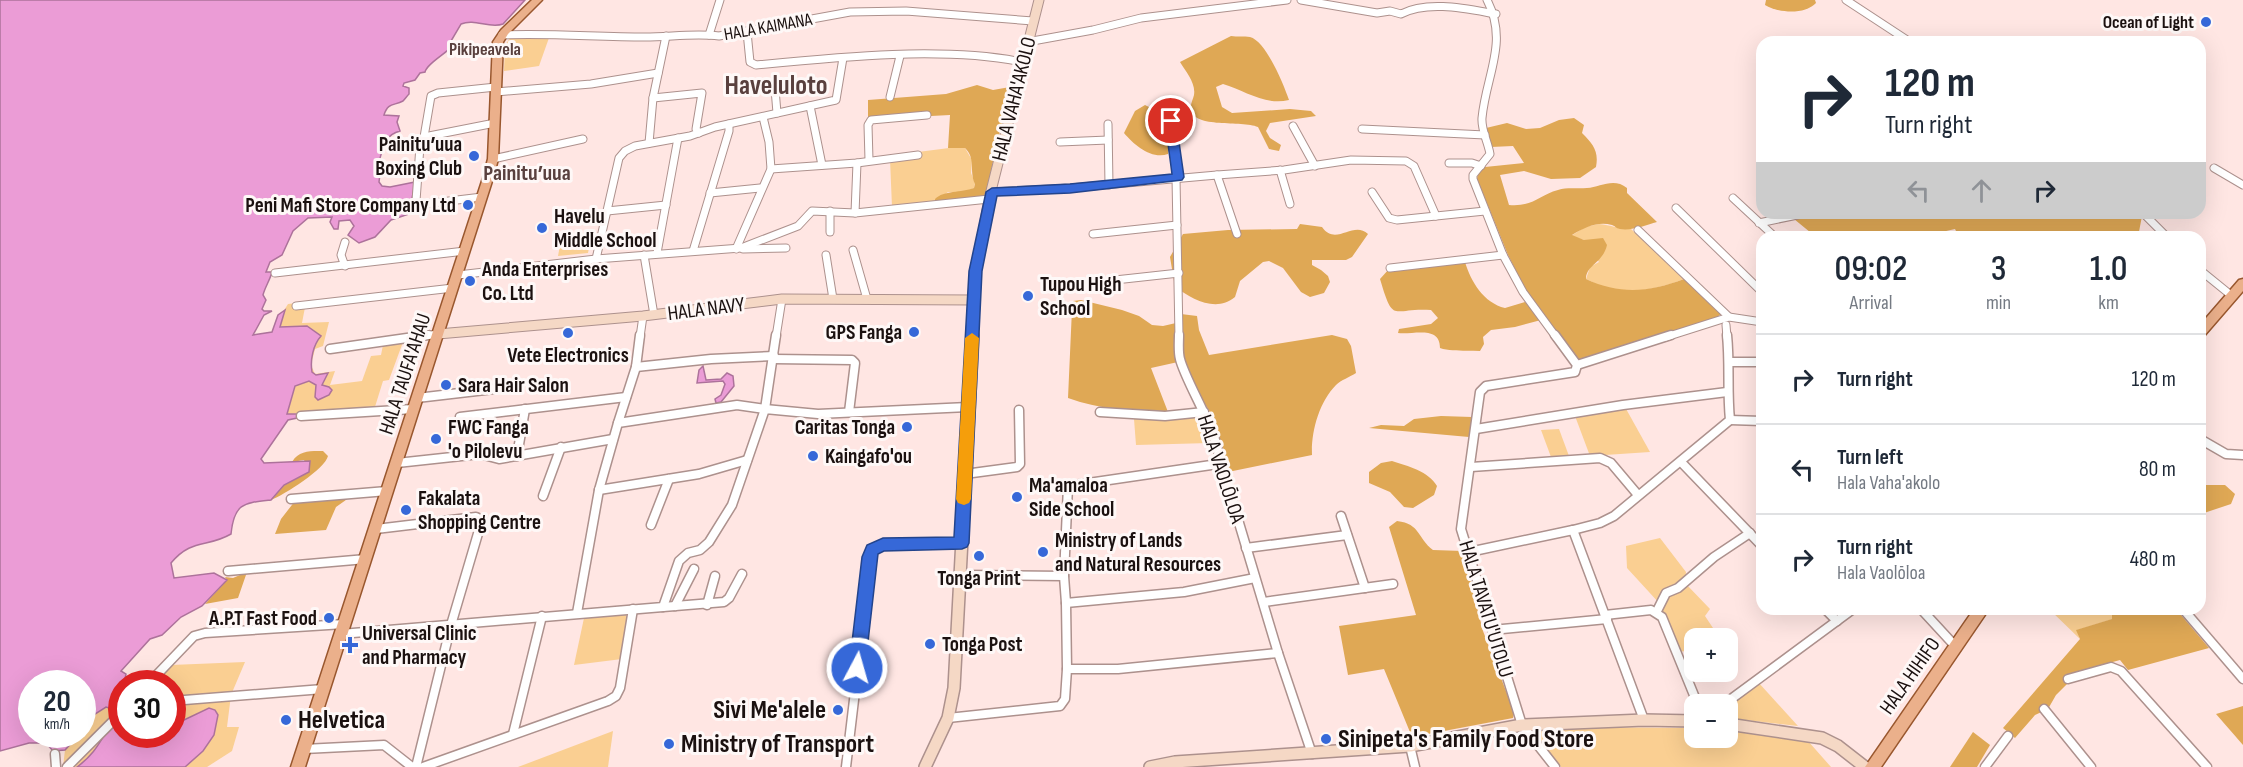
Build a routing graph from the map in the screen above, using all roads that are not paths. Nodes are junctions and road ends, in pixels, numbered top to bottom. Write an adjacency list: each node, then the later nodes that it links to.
1 (537, 0): 12 (main road)
2 (720, 0): 11 (street)
3 (1039, 0): 9 (main road, HALA VAHA'AKOLO)
4 (1287, 0): 15 (street)
5 (1301, 0): 8 (street)
6 (1487, 0): 8 (street)
7 (1846, 0): 14 (street)
8 (1496, 14): 35 (street)
9 (1033, 21): 10 (street, HALA KAIMANA); 15 (main road, HALA VAHA'AKOLO)
10 (747, 32): 11 (street, HALA KAIMANA); 17 (street)
11 (709, 34): 13 (street, HALA KAIMANA)
12 (502, 35): 13 (street, HALA KAIMANA); 20 (main road, HALA TAUFA'AHAU)
13 (666, 36): 19 (street)
14 (1901, 36)
15 (1027, 42): 18 (main road, HALA VAHA'AKOLO)
16 (900, 56): 17 (street); 18 (street); 22 (street)
17 (843, 58): 24 (street)
18 (1022, 62): 60 (main road, HALA VAHA'AKOLO)
19 (658, 73): 20 (street); 23 (street)
20 (496, 89): 29 (main road, HALA TAUFA'AHAU); 36 (street)
21 (775, 89): 25 (street)
22 (890, 97)
23 (653, 98): 34 (street); 41 (street)
24 (810, 106): 25 (street); 47 (street)
25 (777, 113): 27 (street)
26 (927, 115): 44 (street)
27 (763, 117): 30 (street); 51 (street)
28 (1171, 121): 54 (street, HALA VAOLŌLOA)
29 (495, 123): 36 (street); 43 (main road, HALA TAUFA'AHAU)
30 (729, 124): 34 (street); 59 (street)
31 (1107, 124): 39 (street)
32 (1293, 126): 48 (street)
33 (1362, 129): 35 (street)
34 (699, 133): 37 (street)
35 (1485, 135): 49 (street)
36 (424, 136): 61 (street)
37 (678, 138): 41 (street); 64 (street)
38 (583, 139): 43 (street)
39 (1108, 140): 40 (street); 55 (street)
40 (1060, 142)
41 (649, 143): 66 (street)
42 (918, 156): 44 (street)
43 (493, 159): 61 (main road, HALA TAUFA'AHAU)
44 (869, 159): 45 (street)
45 (856, 163): 47 (street); 69 (street)
46 (1449, 163): 49 (street)
47 (822, 165): 51 (street)
48 (1315, 166): 52 (street); 70 (street)
49 (1481, 166): 68 (street)
50 (2214, 168): 56 (street)
51 (771, 169): 57 (street)
52 (1280, 170): 53 (street); 63 (street)
53 (1217, 175): 54 (street); 80 (street)
54 (1177, 178): 55 (street); 74 (street, HALA VAOLŌLOA)
55 (1109, 185): 60 (street)
56 (2243, 185)
57 (760, 189): 59 (street); 82 (street)
58 (1372, 192): 70 (street)
59 (710, 193): 84 (street)
60 (990, 196): 69 (street); 106 (main road, HALA VAHA'AKOLO)
61 (482, 197): 86 (main road, HALA TAUFA'AHAU)
62 (1733, 198): 73 (street)
63 (1290, 204)
64 (666, 205): 66 (street); 87 (street)
65 (1676, 208): 100 (street)
66 (607, 211): 91 (street)
67 (830, 211): 69 (street); 78 (street); 82 (street)
68 (1485, 211): 70 (street); 90 (street)
69 (855, 213)
70 (1437, 216)
71 (1778, 219): 73 (street)
72 (2148, 219): 77 (street)
73 (1759, 223): 76 (street)
74 (1177, 225): 79 (street); 95 (street, HALA VAOLŌLOA)
75 (1638, 230): 109 (street)
76 (1768, 231)
77 (2161, 231)
78 (830, 232)
79 (1093, 234)
80 (1237, 234)
81 (345, 242): 92 (street)
82 (738, 248): 83 (street); 84 (street)
83 (786, 248)
84 (693, 250): 87 (street)
85 (853, 250): 105 (street)
86 (465, 251): 92 (street); 96 (main road, HALA TAUFA'AHAU)
87 (657, 254): 88 (street)
88 (644, 255): 91 (street); 108 (street)
89 (826, 255): 104 (street)
90 (1503, 255): 93 (street); 117 (street)
91 (596, 259): 96 (street)
92 (345, 266): 94 (street)
93 (1390, 268)
94 (275, 273)
95 (1179, 273): 98 (street); 129 (street, HALA VAOLŌLOA)
96 (458, 275): 101 (main road, HALA TAUFA'AHAU)
97 (2206, 275): 102 (street)
98 (1115, 280)
99 (2243, 283): 102 (main road)
100 (1756, 286)
101 (453, 288): 107 (street); 112 (main road, HALA TAUFA'AHAU)
102 (2232, 296): 111 (main road)
103 (782, 299): 104 (main road, HALA NAVY); 108 (main road, HALA NAVY); 114 (street)
104 (832, 299): 105 (main road, HALA NAVY)
105 (867, 299): 106 (main road, HALA NAVY)
106 (974, 300): 123 (main road, HALA VAHA'AKOLO)
107 (297, 306)
108 (649, 315): 112 (main road, HALA NAVY); 118 (street)
109 (1725, 321): 110 (street); 115 (street); 117 (street)
110 (1756, 322)
111 (2206, 326)
112 (438, 334): 113 (street); 122 (main road, HALA TAUFA'AHAU)
113 (330, 349)
114 (774, 357): 118 (street); 125 (street); 127 (street)
115 (1730, 362): 116 (street); 120 (street)
116 (1756, 362)
117 (1577, 365): 135 (street, HALA TAVATU'UTOLU)
118 (636, 367): 121 (street)
119 (494, 389): 122 (street)
120 (1727, 392): 132 (street); 135 (street)
121 (626, 397): 124 (street); 134 (street)
122 (415, 403): 130 (street); 143 (main road, HALA TAUFA'AHAU)
123 (968, 407): 127 (street); 146 (main road, HALA VAHA'AKOLO)
124 (525, 409): 131 (street); 140 (street)
125 (765, 409): 127 (street); 134 (street); 141 (street)
126 (1019, 410): 146 (street)
127 (849, 412)
128 (1100, 412): 129 (street)
129 (1204, 412): 144 (street, HALA VAOLŌLOA)
130 (301, 416)
131 (460, 417)
132 (1730, 420): 133 (street); 142 (street)
133 (1756, 422)
134 (618, 423): 136 (street)
135 (1476, 429): 145 (street, HALA TAVATU'UTOLU)
136 (613, 439): 138 (street); 148 (street)
137 (2206, 443): 139 (street)
138 (561, 447): 140 (street); 151 (street)
139 (2243, 455)
140 (516, 456): 143 (street)
141 (747, 460): 147 (street); 177 (street)
142 (1681, 462): 150 (street); 157 (street)
143 (397, 463): 149 (main road, HALA TAUFA'AHAU)
144 (1218, 464): 161 (street, HALA VAOLŌLOA); 169 (street)
145 (1471, 467): 150 (street); 162 (street, HALA TAVATU'UTOLU)
146 (965, 474): 160 (main road, HALA VAHA'AKOLO)
147 (669, 479): 148 (street); 154 (street)
148 (599, 490): 180 (street)
149 (387, 491): 152 (street); 155 (main road, HALA TAUFA'AHAU)
150 (1638, 495): 156 (street)
151 (543, 496)
152 (291, 498)
153 (1341, 516): 158 (street)
154 (651, 525)
155 (376, 529): 163 (main road, HALA TAUFA'AHAU); 189 (street)
156 (1573, 530): 162 (street); 187 (street)
157 (1750, 533): 159 (street); 179 (street)
158 (1347, 535): 161 (street); 172 (street)
159 (1756, 540)
160 (962, 543): 168 (main road, HALA VAHA'AKOLO); 221 (street)
161 (1246, 548): 170 (street, HALA VAOLŌLOA)
162 (1469, 552): 191 (street, HALA TAVATU'UTOLU)
163 (366, 559): 165 (street); 190 (main road, HALA TAUFA'AHAU)
164 (694, 569): 176 (street)
165 (228, 571)
166 (742, 574): 175 (street)
167 (715, 576): 175 (street)
168 (959, 576): 169 (street); 203 (main road, HALA VAHA'AKOLO)
169 (1064, 576): 173 (street)
170 (1255, 578): 173 (street); 174 (street, HALA VAOLŌLOA)
171 (1393, 584): 172 (street)
172 (1365, 588): 174 (street)
173 (1066, 603): 194 (street)
174 (1264, 603): 193 (street, HALA VAOLŌLOA)
175 (708, 605): 176 (street)
176 (675, 606): 177 (street)
177 (663, 608): 178 (street)
178 (633, 609): 180 (street); 209 (street)
179 (1657, 611): 187 (street); 199 (street)
180 (577, 613): 186 (street)
181 (1831, 615): 188 (street)
182 (1845, 615): 188 (street)
183 (1927, 615): 192 (street)
184 (1978, 615): 192 (main road, HALA HIHIFO)
185 (2188, 615): 197 (street)
186 (542, 616): 189 (street); 209 (street)
187 (1606, 617): 191 (street); 204 (street)
188 (1837, 621): 200 (street)
189 (451, 625): 190 (street); 219 (street)
190 (343, 629): 195 (street); 198 (main road, HALA TAUFA'AHAU)
191 (1492, 630): 207 (street, HALA TAVATU'UTOLU)
192 (1956, 647): 227 (main road, HALA HIHIFO)
193 (1278, 653): 194 (street); 214 (street, HALA VAOLŌLOA)
194 (1067, 669): 203 (street)
195 (161, 670)
196 (2068, 679): 230 (street)
197 (2243, 679)
198 (323, 689): 201 (street); 212 (main road, HALA TAUFA'AHAU)
199 (1694, 694)
200 (1737, 694)
201 (186, 700)
202 (2044, 709): 229 (street)
203 (948, 718): 222 (main road, HALA VAHA'AKOLO)
204 (1644, 720): 205 (main road); 207 (main road)
205 (1684, 721)
206 (108, 725): 217 (street)
207 (1522, 725): 211 (main road); 215 (street)
208 (1738, 725): 226 (main road)
209 (513, 734): 220 (street)
210 (2008, 736): 228 (street)
211 (1410, 746): 214 (main road); 224 (street)
212 (304, 749): 218 (main road, HALA TAUFA'AHAU); 219 (street)
213 (55, 754): 216 (street)
214 (1312, 754): 223 (main road)
215 (1546, 762): 225 (street)
216 (56, 767)
217 (67, 767)
218 (298, 767)
219 (414, 767)
220 (423, 767)
221 (846, 767)
222 (925, 767)
223 (1150, 767)
224 (1415, 767)
225 (1555, 767)
226 (1864, 767)
227 (1872, 767)
228 (1985, 767)
229 (2091, 767)
230 (2207, 767)

